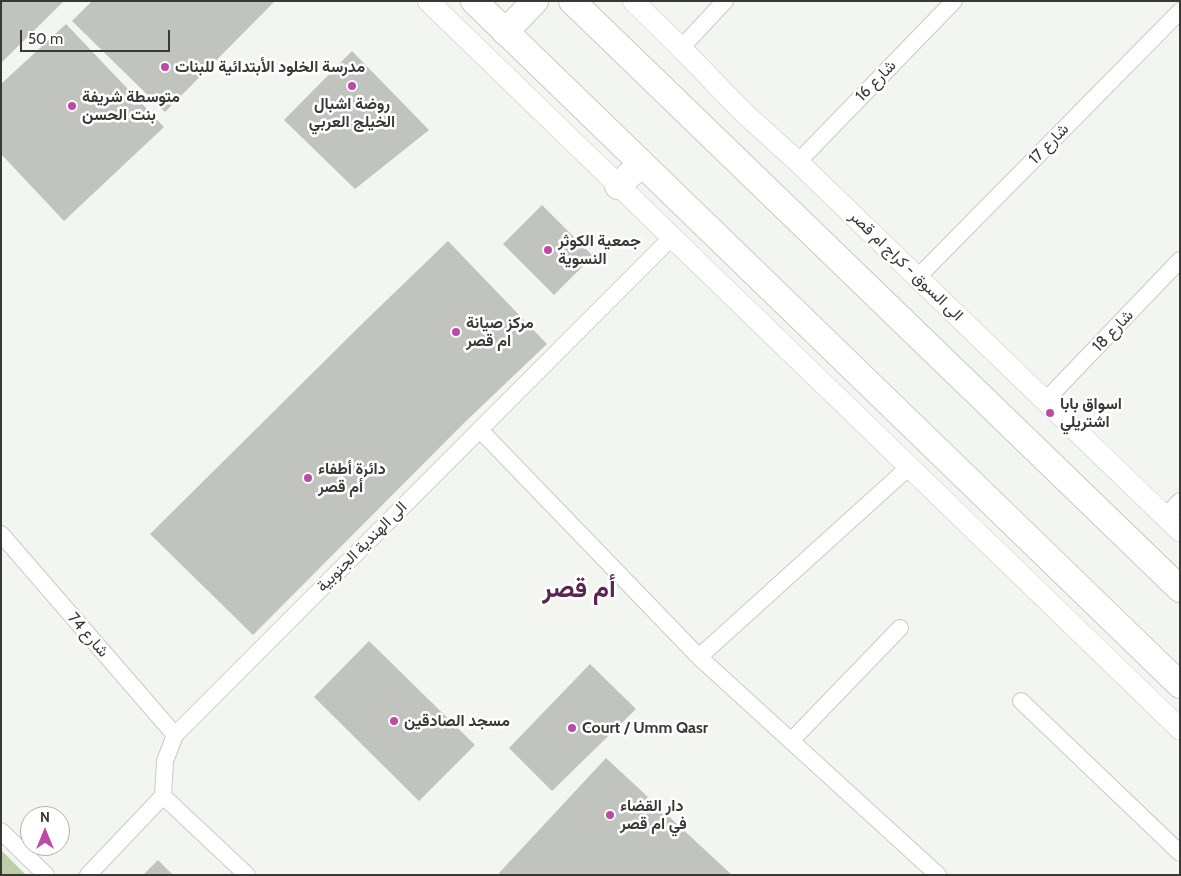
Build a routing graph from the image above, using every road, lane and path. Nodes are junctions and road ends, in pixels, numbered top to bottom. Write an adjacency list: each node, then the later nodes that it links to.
1 (428, 1): 13 (street)
2 (474, 1): 9 (main road)
3 (535, 1): 9 (main road)
4 (572, 1): 22 (main road)
5 (633, 1): 10 (street, الى السوق - كراج ام قصر)
6 (725, 1): 10 (street)
7 (954, 1): 11 (street, شارع 16)
8 (1180, 11): 16 (street, شارع 17)
9 (505, 32): 12 (main road)
10 (681, 48): 11 (street, الى السوق - كراج ام قصر)
11 (798, 162): 16 (street, الى السوق - كراج ام قصر)
12 (641, 164): 13 (main road); 25 (main road)
13 (618, 186): 14 (street)
14 (671, 238): 18 (street, الى الهندية الجنوبية); 19 (street)
15 (1180, 260): 17 (street, شارع 18)
16 (918, 278): 17 (street, الى السوق - كراج ام قصر)
17 (1045, 401): 20 (street, الى السوق - كراج ام قصر)
18 (480, 430): 24 (street); 28 (street, الى الهندية الجنوبية)
19 (909, 467): 24 (street); 27 (street)
20 (1175, 516)
21 (1, 534): 28 (street, شارع 74)
22 (1180, 589)
23 (900, 628): 29 (street)
24 (699, 657): 29 (street)
25 (1180, 685)
26 (1021, 701): 32 (street)
27 (1180, 729)
28 (175, 735): 30 (street, الى الهندية الجنوبية)
29 (791, 741): 36 (street)
30 (163, 796): 34 (street); 35 (street)
31 (1, 831): 33 (street)
32 (1180, 853)
33 (46, 875)
34 (88, 875)
35 (247, 875)
36 (938, 875)

